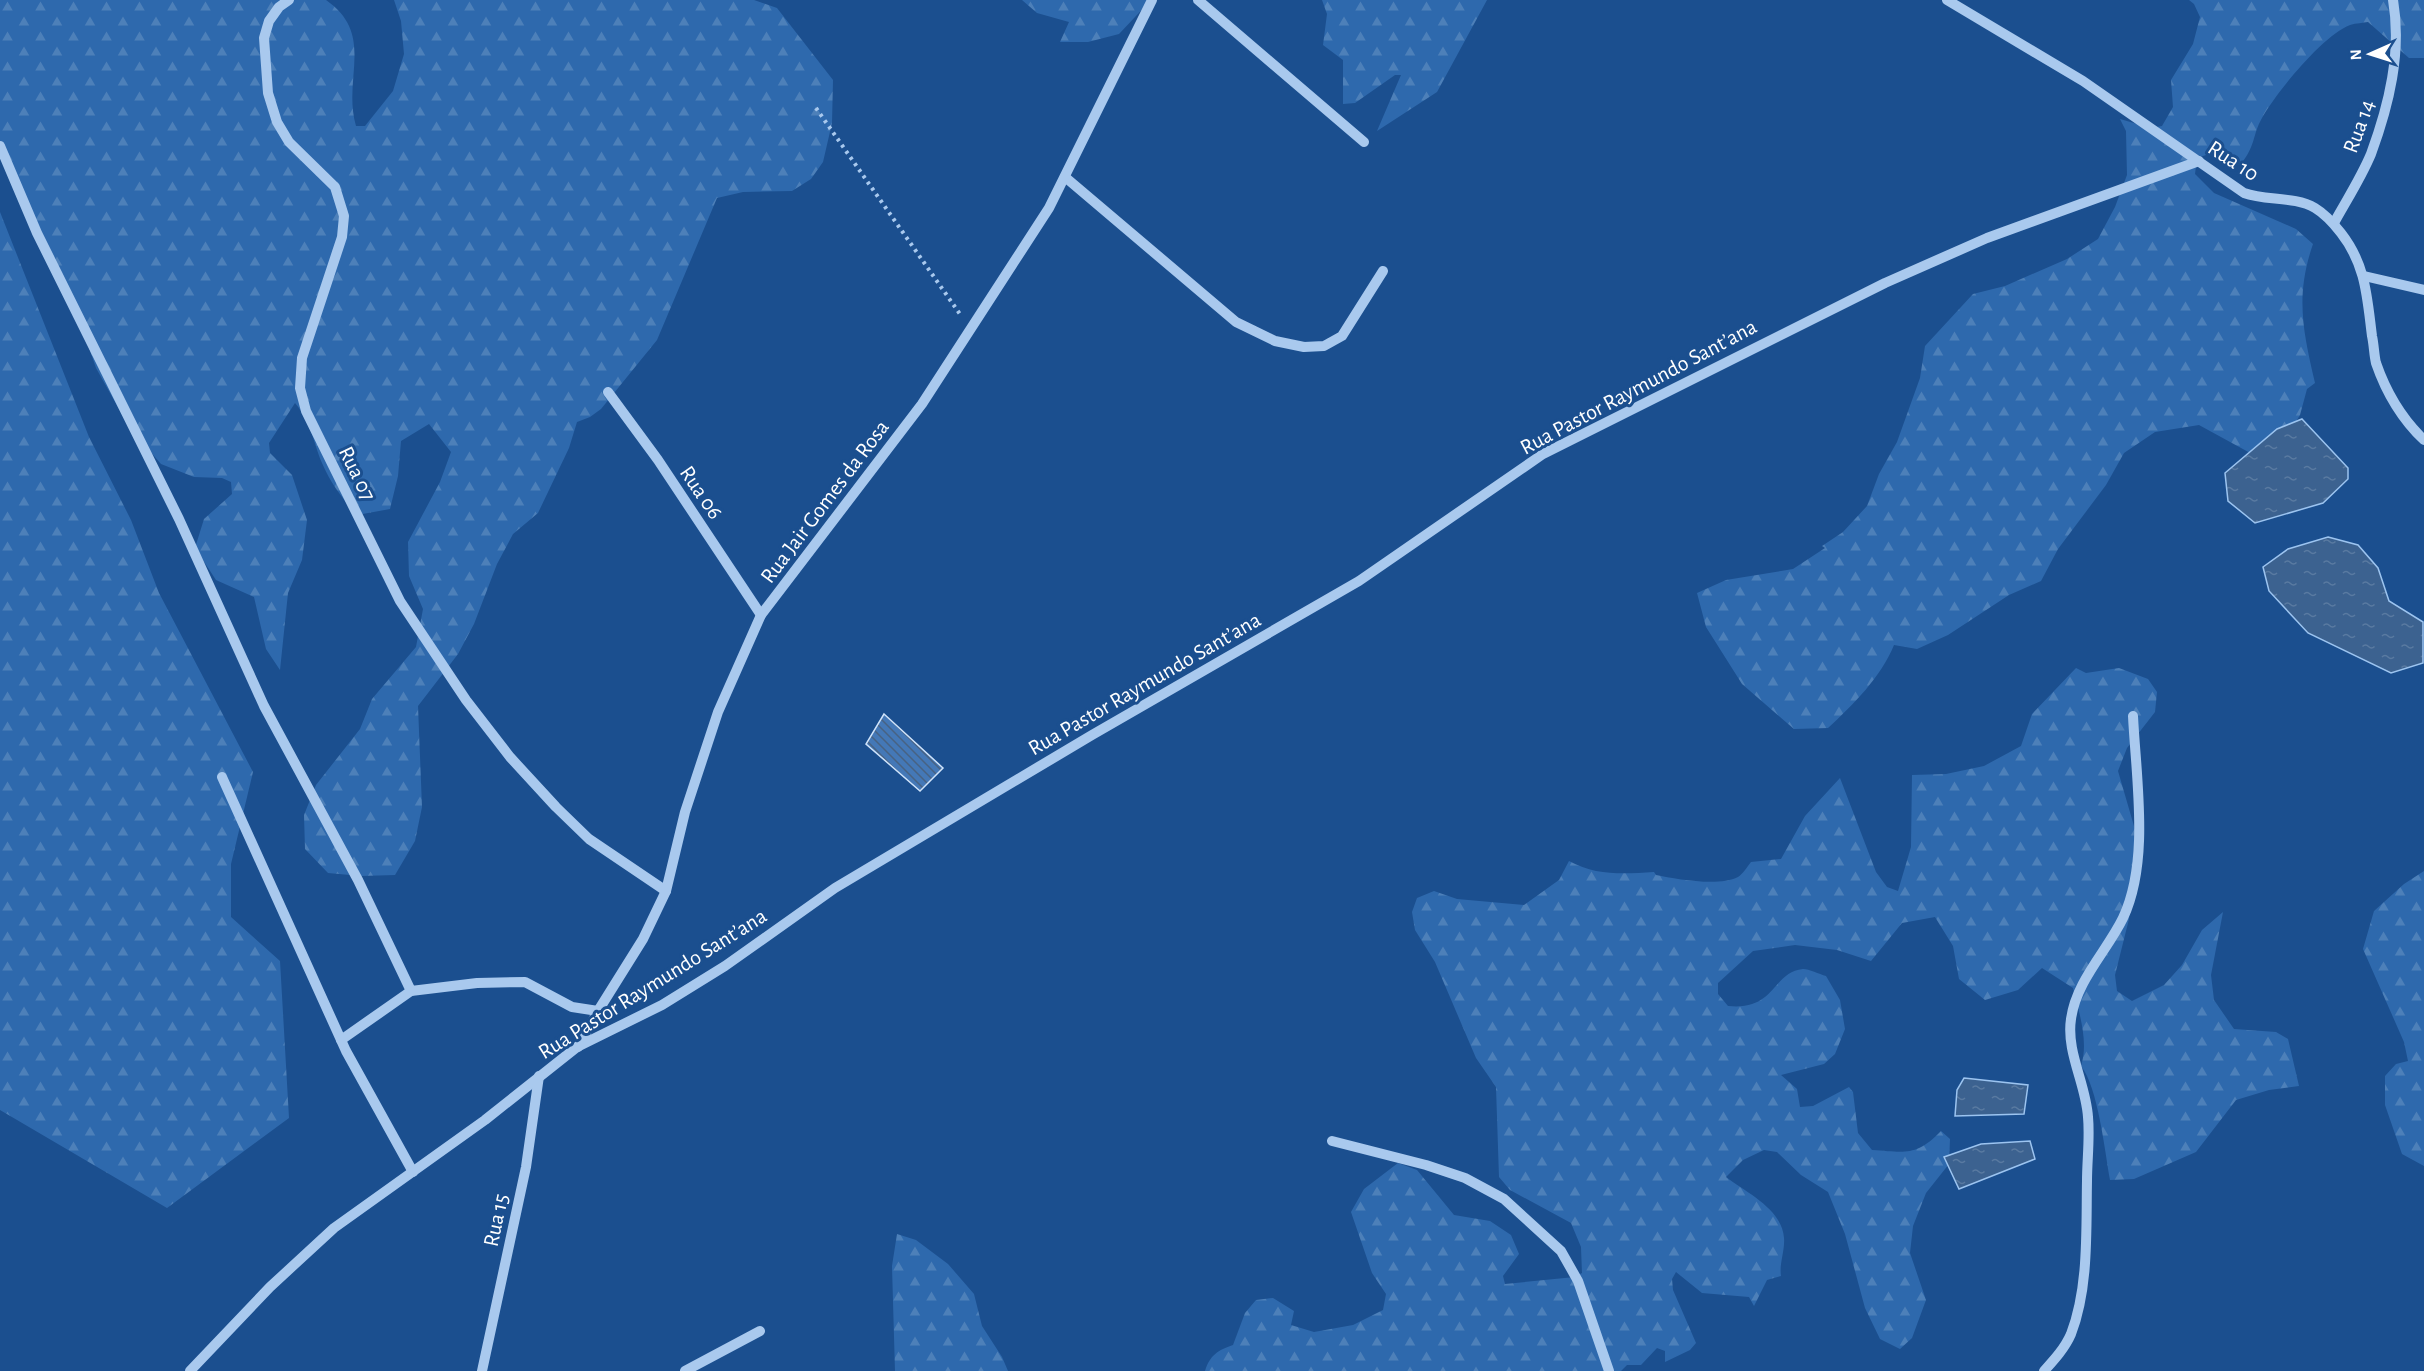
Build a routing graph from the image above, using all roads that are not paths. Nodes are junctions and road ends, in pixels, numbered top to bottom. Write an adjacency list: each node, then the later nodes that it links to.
1 (289, 0): 19 (street, Rua 07)
2 (1152, 0): 9 (street, Rua Jair Gomes da Rosa)
3 (1198, 0): 6 (street)
4 (1947, 0): 8 (street, Rua 10)
5 (2393, 0): 10 (street, Rua 14)
6 (1364, 142)
7 (0, 146): 20 (street)
8 (2199, 161): 10 (street, Rua 10); 23 (street, Rua Pastor Raymundo Sant’ana)
9 (1065, 177): 11 (street); 16 (street, Rua Jair Gomes da Rosa)
10 (2334, 223): 12 (street, Rua 10)
11 (1383, 271)
12 (2364, 276): 13 (street); 15 (street, Rua 10)
13 (2424, 290)
14 (608, 392): 16 (street, Rua 06)
15 (2424, 440)
16 (761, 615): 19 (street, Rua Jair Gomes da Rosa)
17 (2133, 716): 32 (street)
18 (222, 777): 22 (street)
19 (666, 891): 21 (street, Rua Jair Gomes da Rosa)
20 (411, 991): 21 (street); 22 (street)
21 (598, 1011): 23 (street, Rua Jair Gomes da Rosa)
22 (341, 1040): 26 (street)
23 (577, 1047): 24 (street, Rua Pastor Raymundo Sant’ana)
24 (539, 1076): 26 (street, Rua Pastor Raymundo Sant’ana); 29 (street, Rua 15)
25 (1332, 1141): 31 (street)
26 (413, 1172): 28 (street, Rua Pastor Raymundo Sant’ana)
27 (760, 1331): 30 (street)
28 (190, 1371)
29 (482, 1371)
30 (685, 1371)
31 (1609, 1371)
32 (2044, 1371)

